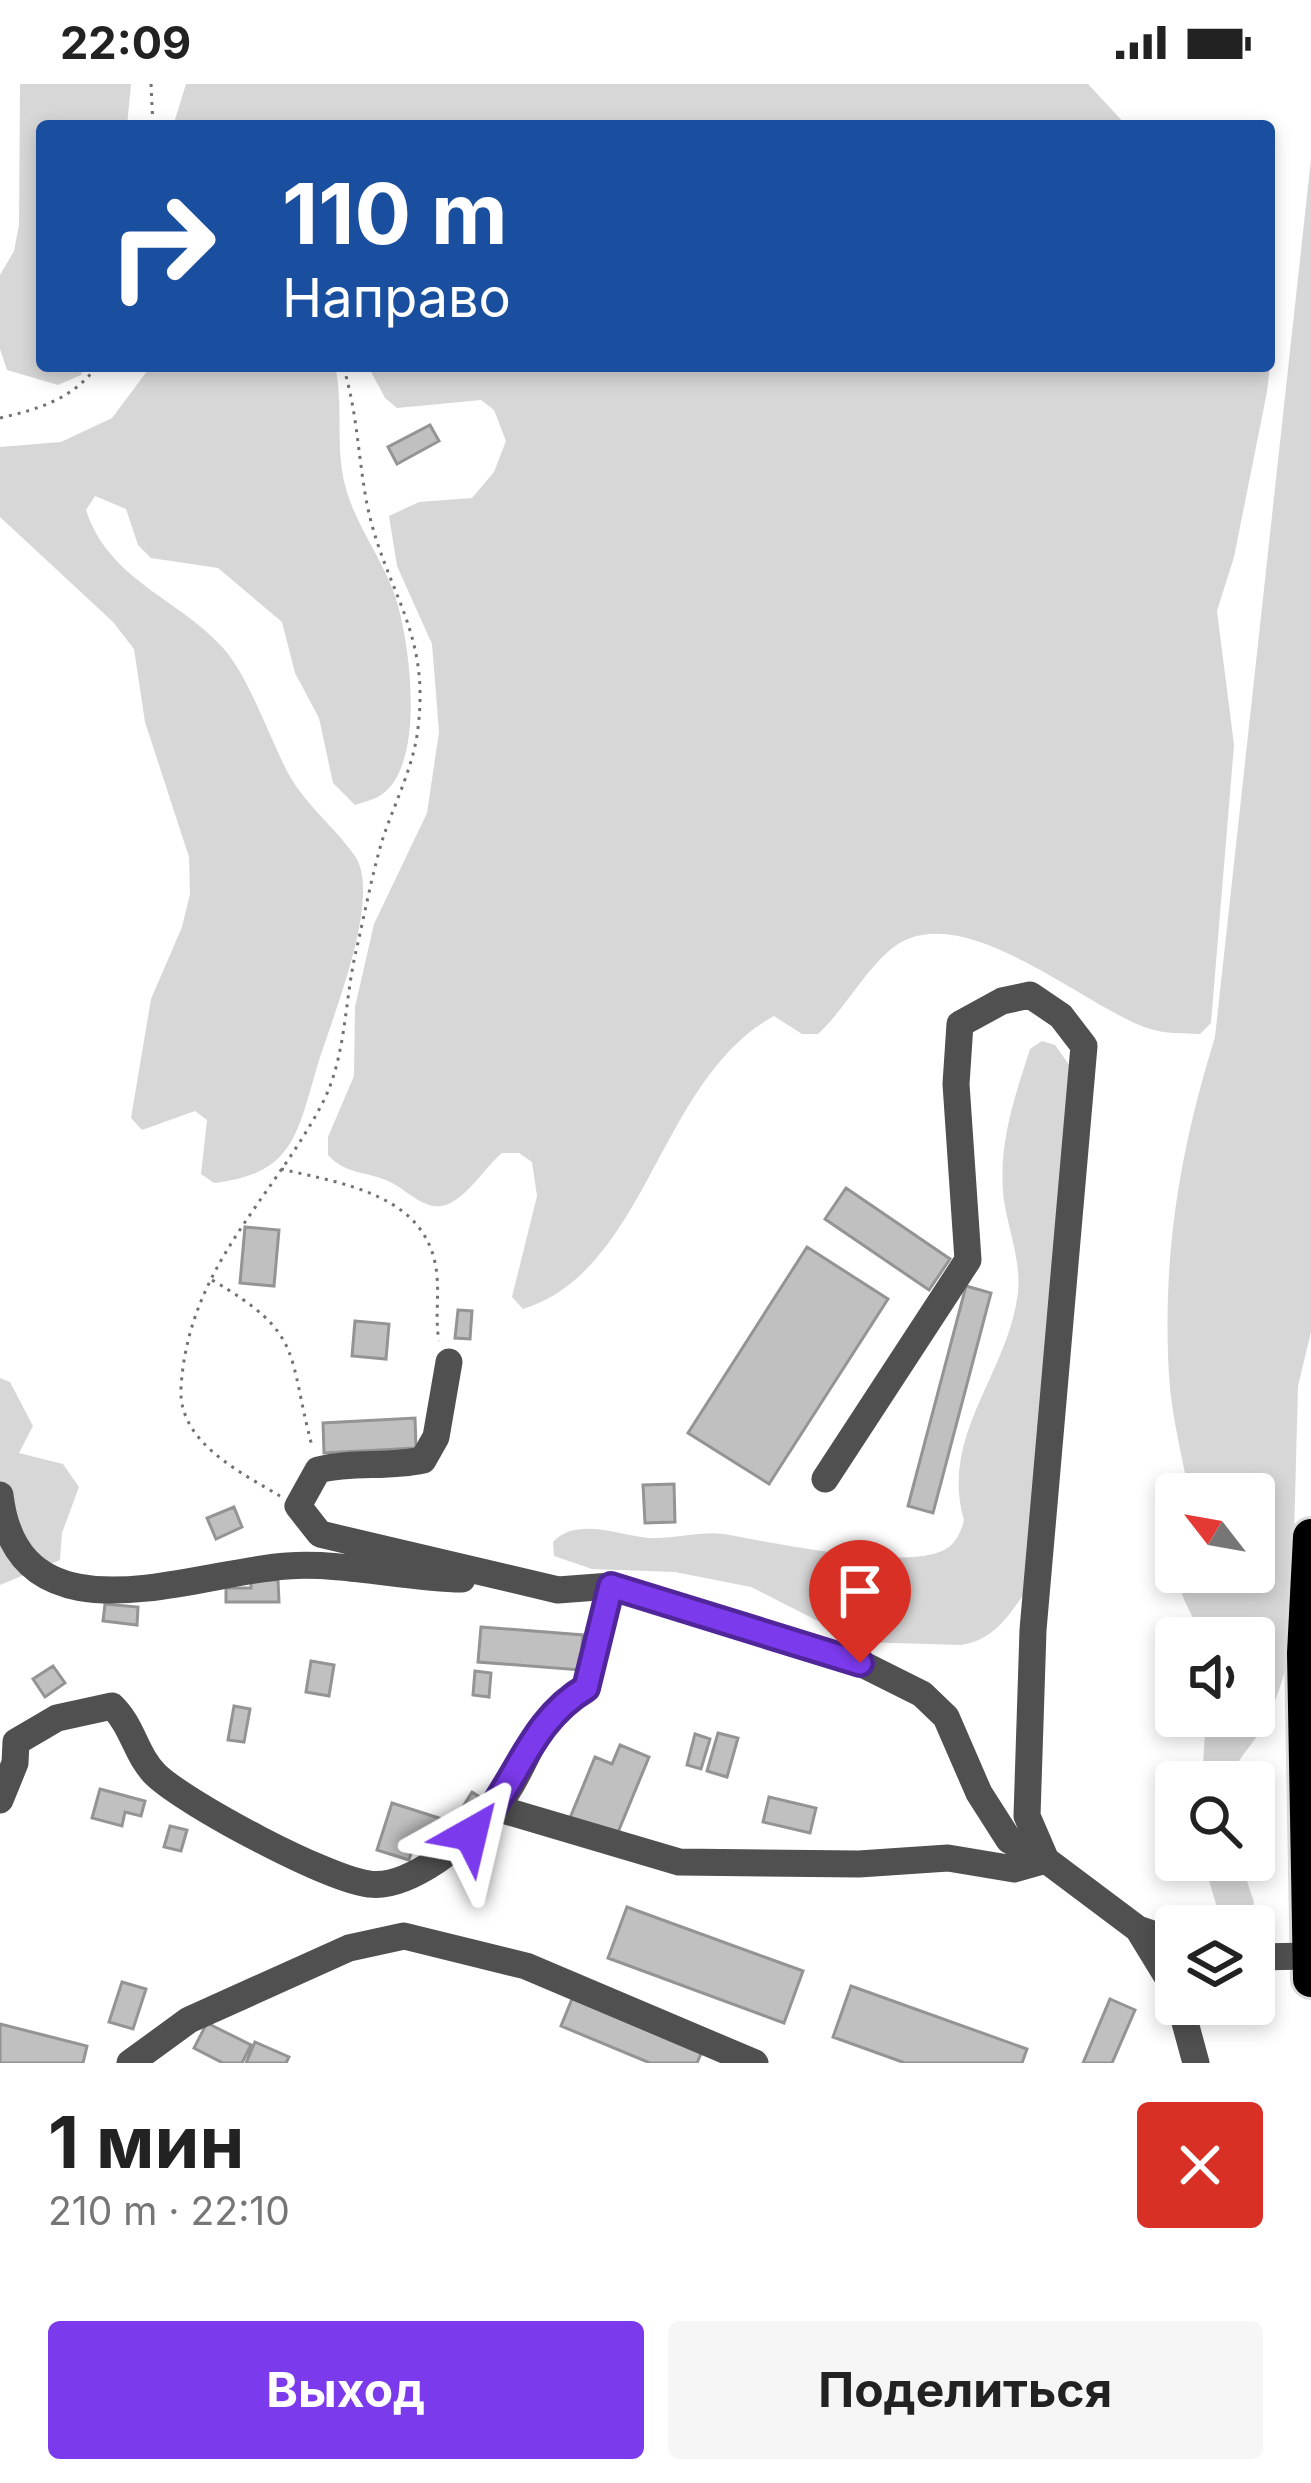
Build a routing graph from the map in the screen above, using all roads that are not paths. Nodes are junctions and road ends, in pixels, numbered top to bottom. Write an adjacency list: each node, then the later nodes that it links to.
1 (449, 1362): 5 (lane)
2 (825, 1480): 9 (lane)
3 (0, 1495): 5 (lane)
4 (1311, 1537): 12 (highway)
5 (508, 1580): 6 (lane)
6 (611, 1586): 8 (lane); 9 (lane)
7 (0, 1800): 8 (lane)
8 (496, 1808): 9 (lane)
9 (1046, 1860): 10 (lane)
10 (1138, 1929): 11 (lane); 13 (lane)
11 (1155, 1935)
12 (1310, 1956): 14 (lane); 15 (highway)
13 (1155, 1957)
14 (1275, 1957)
15 (1311, 1978)
16 (1186, 2025): 19 (lane)
17 (130, 2063): 18 (lane)
18 (755, 2063)
19 (1196, 2063)

